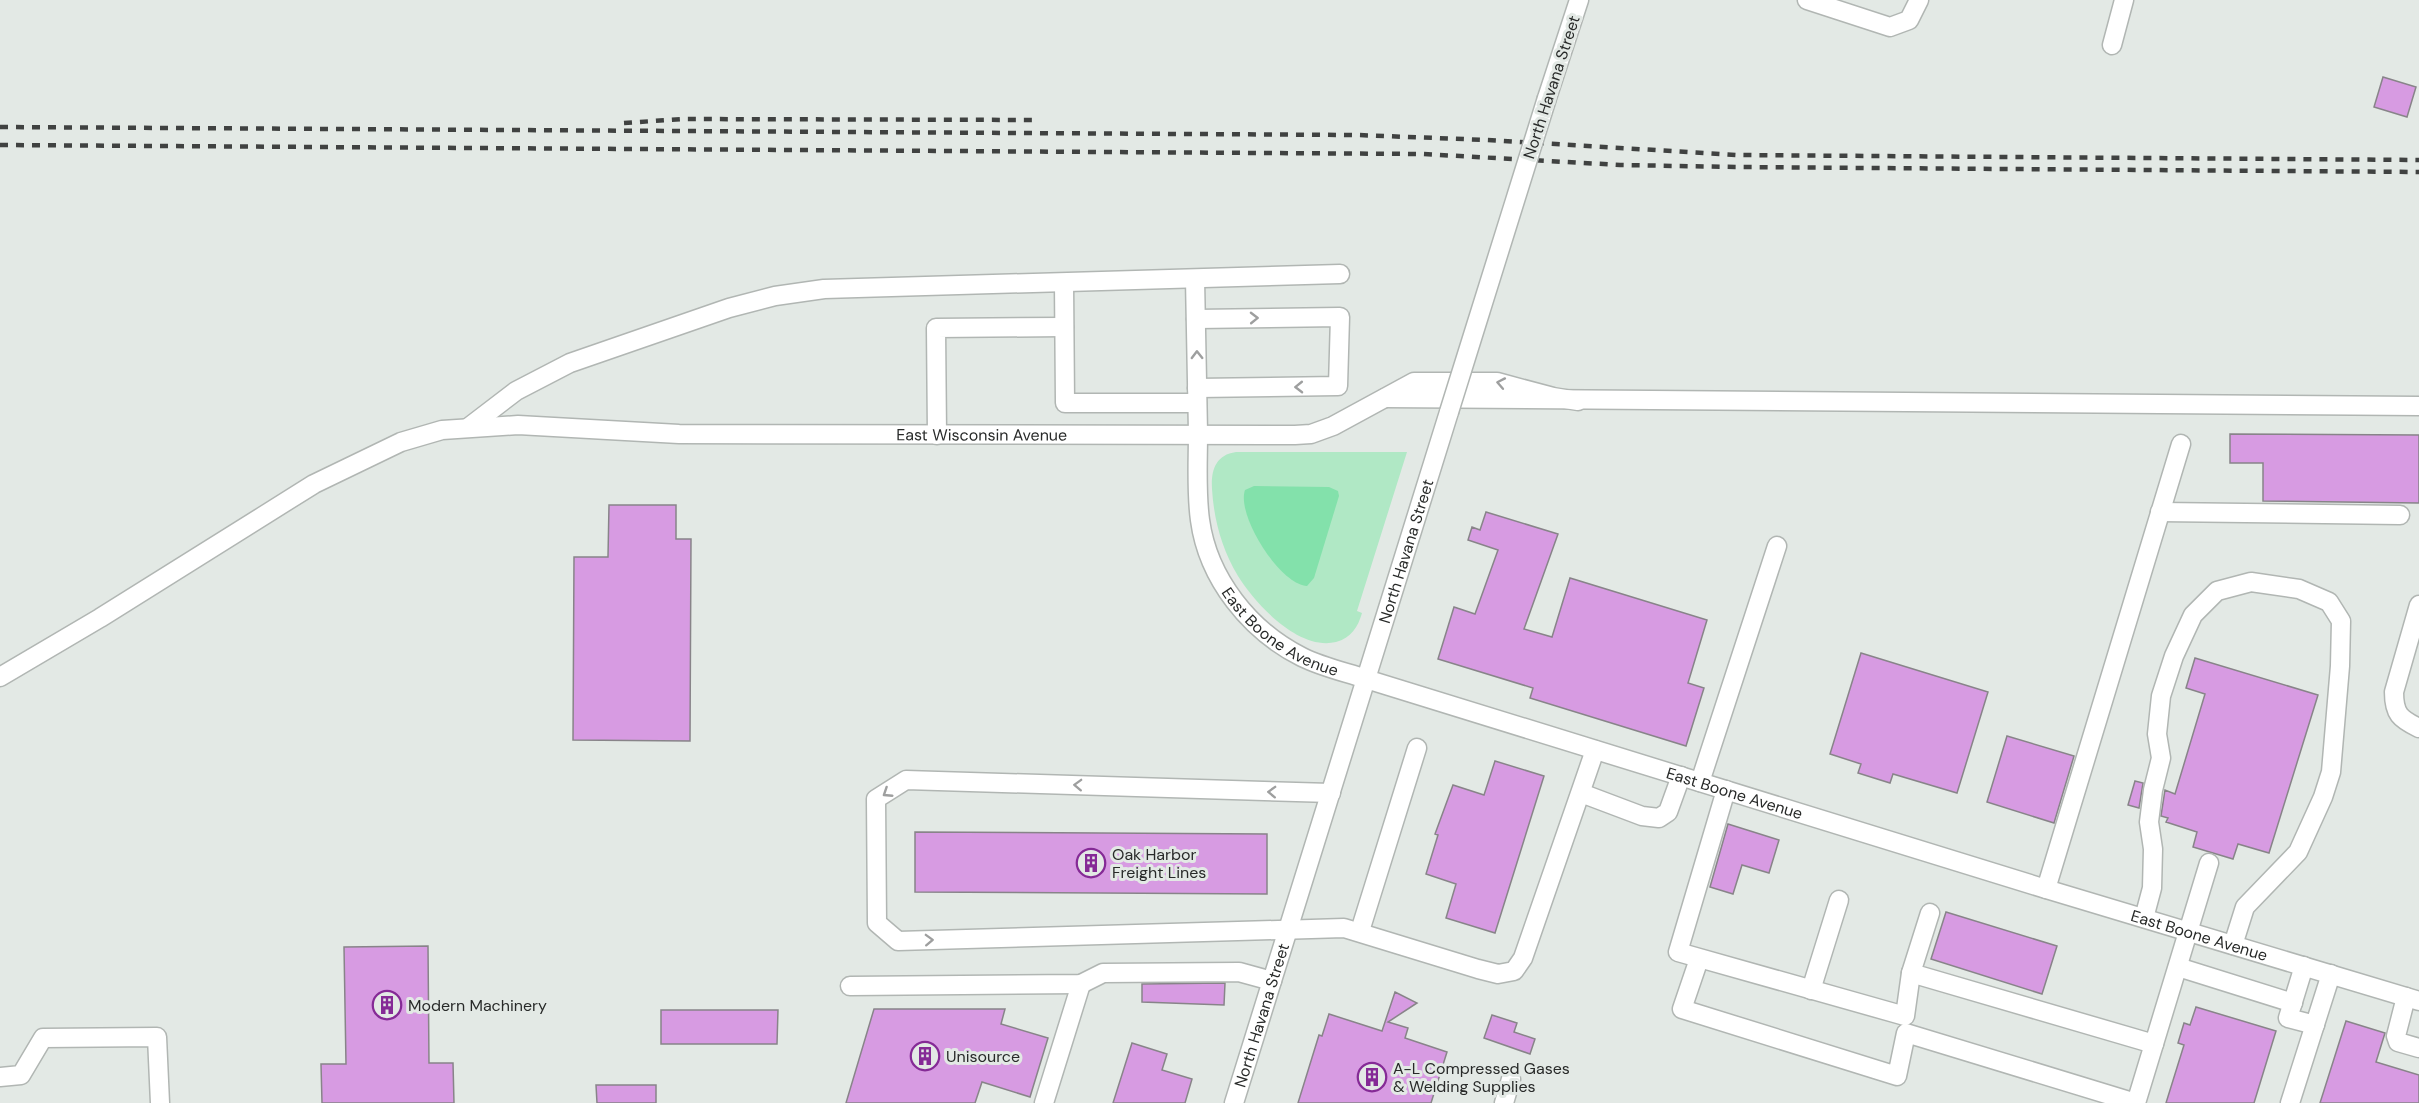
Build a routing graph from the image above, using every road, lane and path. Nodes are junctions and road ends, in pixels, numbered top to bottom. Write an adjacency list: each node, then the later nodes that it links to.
1 (1580, 0): 22 (street, North Havana Street, bridge)
2 (1807, 0): 3 (street)
3 (1919, 0)
4 (2124, 0): 5 (street)
5 (2112, 45)
6 (1340, 274): 7 (street)
7 (1195, 279): 8 (street); 9 (street, East Boone Avenue)
8 (1064, 283): 10 (street); 13 (street)
9 (1196, 319): 11 (street, East Boone Avenue, one-way to 9); 11 (street, one-way to 11)
10 (1064, 327): 11 (street); 14 (street)
11 (1197, 395): 15 (street, East Boone Avenue)
12 (2419, 406): 15 (street, East Wisconsin Avenue)
13 (469, 427): 14 (street, East Wisconsin Avenue); 21 (street, East Wisconsin Avenue)
14 (937, 435): 15 (street, East Wisconsin Avenue)
15 (1198, 435): 22 (street, East Boone Avenue)
16 (2181, 444): 17 (street)
17 (2160, 512): 18 (street); 32 (street)
18 (2400, 515)
19 (1777, 546): 27 (street)
20 (2419, 605): 23 (street)
21 (0, 677)
22 (1366, 679): 25 (street, East Boone Avenue); 29 (street, North Havana Street)
23 (2419, 728)
24 (1418, 748): 37 (street)
25 (1595, 750): 26 (street, East Boone Avenue); 30 (street)
26 (1681, 776): 27 (street, East Boone Avenue); 30 (street)
27 (1700, 782): 28 (street, East Boone Avenue)
28 (1726, 790): 32 (street, East Boone Avenue); 40 (street)
29 (1331, 793): 36 (street, North Havana Street); 36 (street, one-way to 36)
30 (1581, 793): 37 (street)
31 (2209, 863): 38 (street)
32 (2046, 889): 35 (street, East Boone Avenue)
33 (1839, 900): 48 (street)
34 (1930, 914): 43 (street)
35 (2144, 918): 38 (street, East Boone Avenue); 39 (street)
36 (1289, 928): 37 (street); 45 (street, North Havana Street)
37 (1360, 931)
38 (2189, 932): 39 (street, East Boone Avenue); 42 (street)
39 (2233, 945): 41 (street, East Boone Avenue)
40 (1699, 959): 48 (street); 51 (street)
41 (2304, 966): 44 (street, East Boone Avenue); 50 (street)
42 (2178, 967): 50 (street); 53 (street)
43 (1911, 973): 51 (street); 53 (street)
44 (2331, 974): 49 (street, East Boone Avenue); 52 (street)
45 (1272, 981): 46 (street); 59 (street, North Havana Street)
46 (1081, 984): 47 (street); 58 (street)
47 (850, 986)
48 (1811, 990): 51 (street)
49 (2412, 999): 54 (street)
50 (2293, 1003): 52 (street)
51 (1906, 1024): 53 (street)
52 (2315, 1025): 61 (street)
53 (2154, 1044)
54 (2419, 1048)
55 (0, 1077): 57 (street)
56 (1511, 1079): 60 (street)
57 (160, 1103)
58 (1044, 1103)
59 (1234, 1103)
60 (1504, 1103)
61 (2290, 1103)

